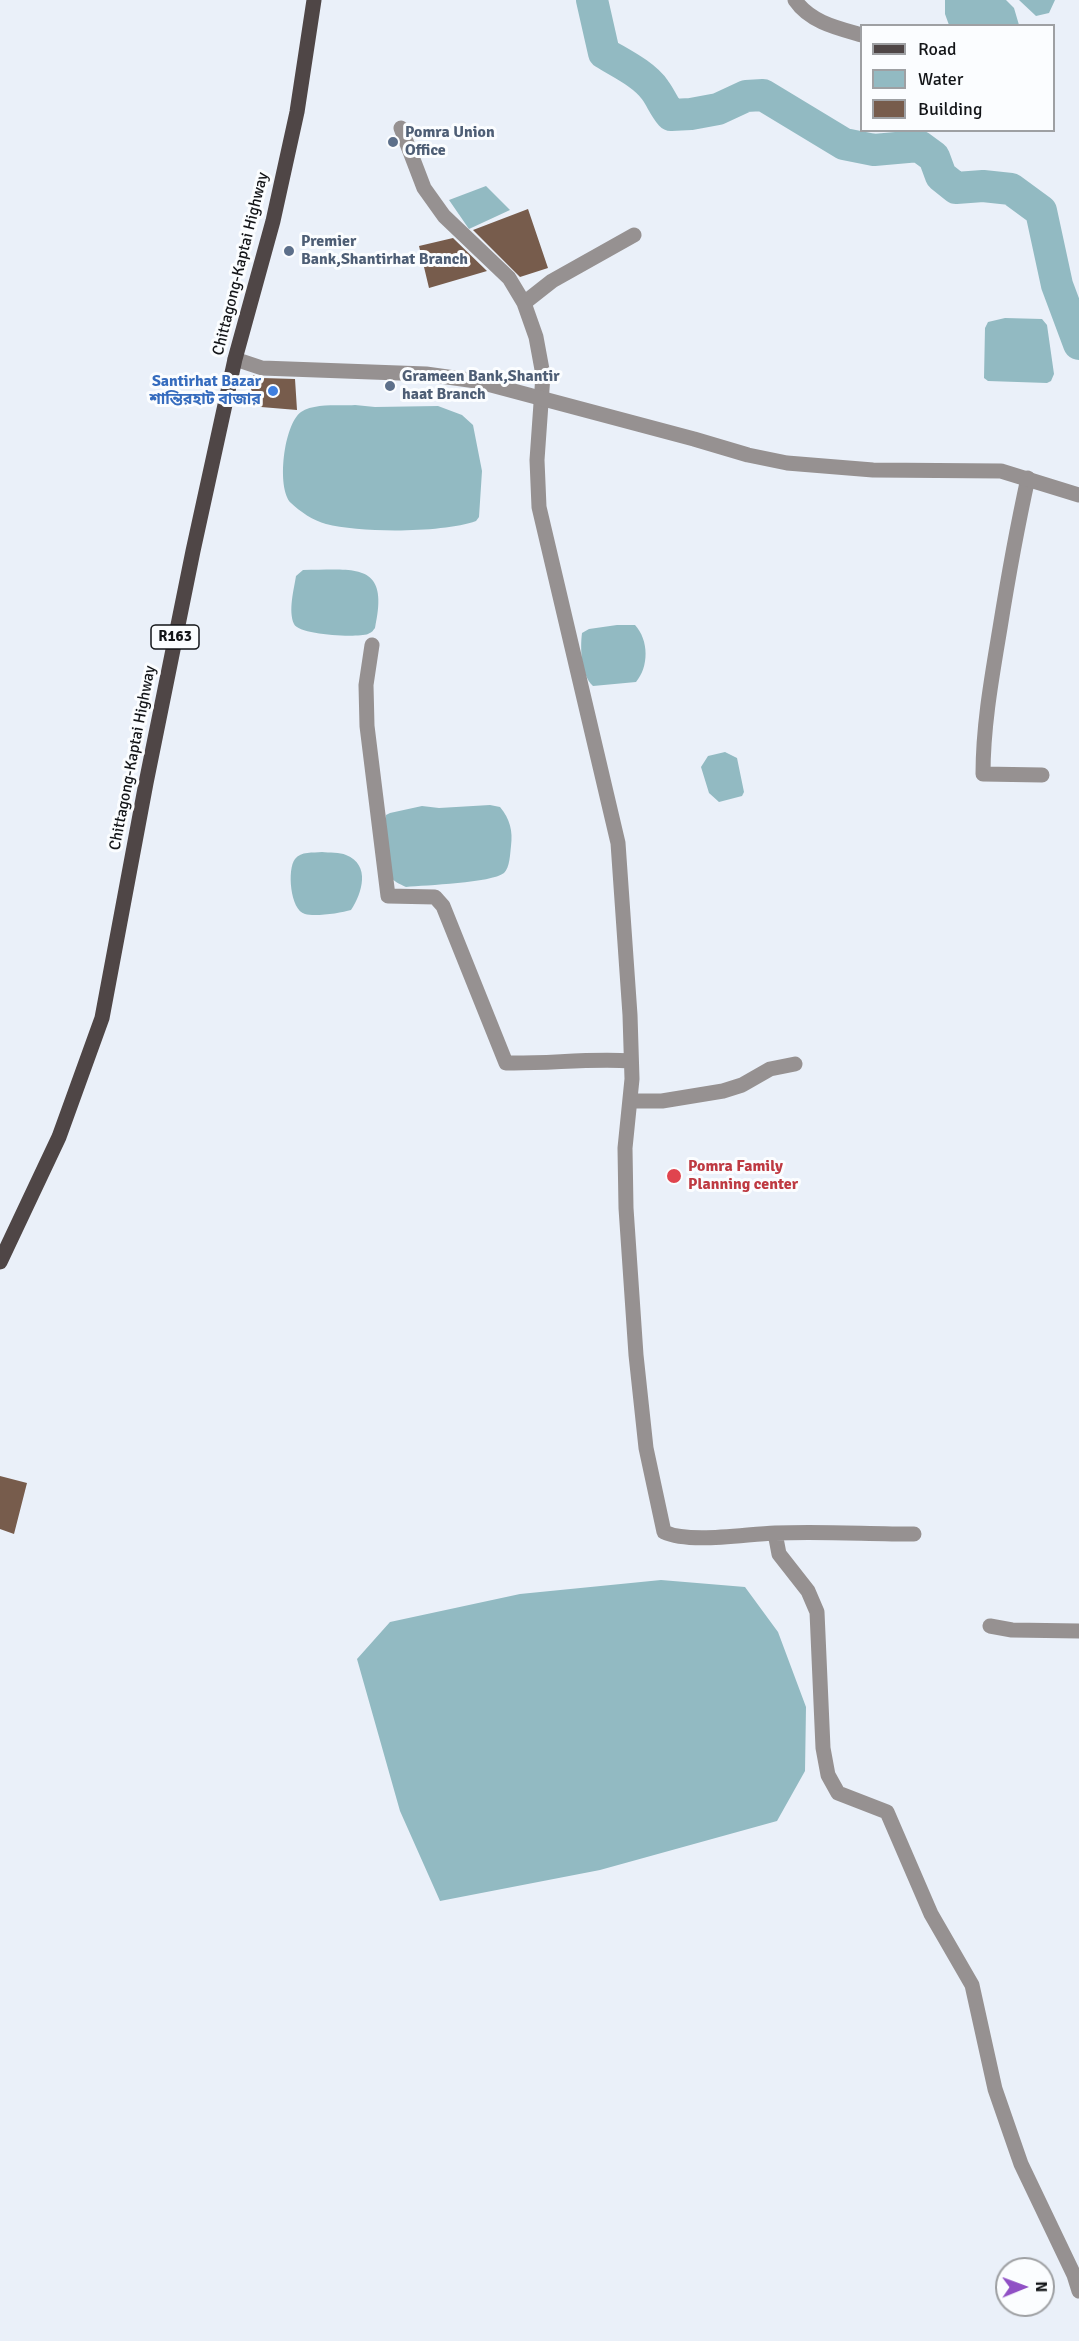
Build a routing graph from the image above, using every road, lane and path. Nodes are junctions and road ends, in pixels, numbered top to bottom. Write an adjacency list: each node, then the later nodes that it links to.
1 (314, 0): 7 (main road, Chittagong-Kaptai Highway / R163)
2 (795, 0): 3 (street)
3 (860, 35)
4 (401, 129): 6 (street)
5 (634, 235): 6 (street)
6 (524, 303): 8 (street)
7 (235, 359): 8 (street); 16 (main road, Chittagong-Kaptai Highway / R163)
8 (542, 398): 9 (street); 13 (street)
9 (1028, 478): 10 (street); 12 (street)
10 (1079, 495)
11 (372, 645): 13 (street)
12 (1042, 775)
13 (631, 1061): 15 (street)
14 (795, 1064): 15 (street)
15 (630, 1101): 17 (street)
16 (0, 1262)
17 (775, 1533): 18 (street); 21 (street)
18 (914, 1534)
19 (990, 1626): 20 (street)
20 (1079, 1631)
21 (1079, 2291)

